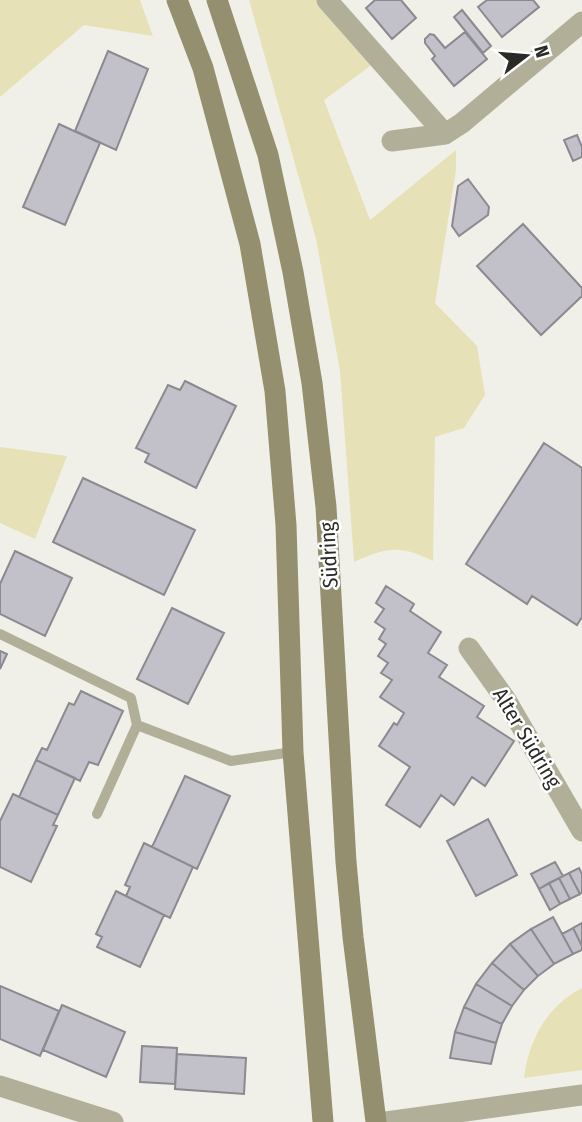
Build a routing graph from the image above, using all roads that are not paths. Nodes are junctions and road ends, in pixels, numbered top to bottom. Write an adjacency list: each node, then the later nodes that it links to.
1 (177, 0): 10 (main road, Südring)
2 (217, 0): 17 (main road, Südring)
3 (327, 0): 5 (street)
4 (582, 22): 5 (street)
5 (445, 134): 6 (street)
6 (392, 141)
7 (0, 634): 9 (lane)
8 (470, 648): 12 (street, Alter Südring)
9 (137, 725): 10 (lane); 11 (lane)
10 (293, 752): 16 (main road, Südring)
11 (97, 814)
12 (582, 831)
13 (0, 1086): 15 (street)
14 (582, 1095): 18 (street)
15 (113, 1122)
16 (323, 1122)
17 (376, 1122)
18 (386, 1122)

